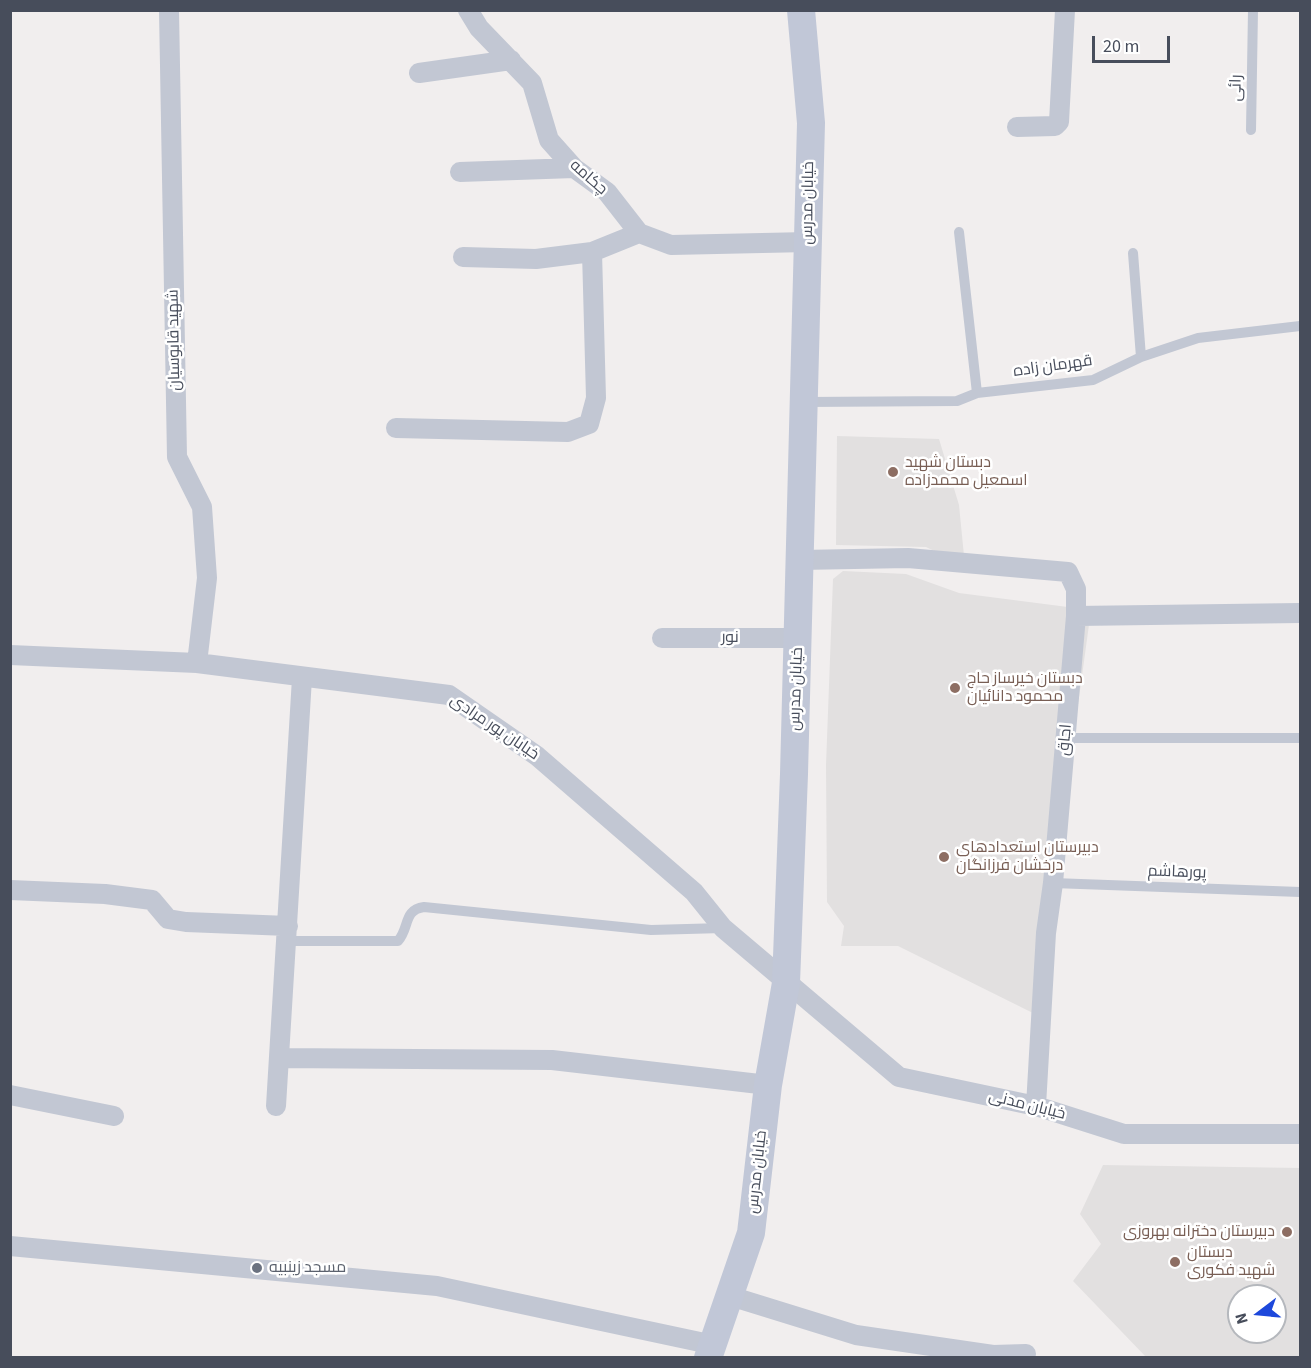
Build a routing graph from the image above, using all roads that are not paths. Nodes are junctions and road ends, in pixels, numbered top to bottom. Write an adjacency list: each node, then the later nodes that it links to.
1 (169, 10): 29 (street, شهید قابوسیان)
2 (468, 10): 6 (street, چکامه)
3 (801, 10): 14 (main road, خیابان مدرس)
4 (1065, 10): 8 (street)
5 (1253, 10): 9 (lane, رائی)
6 (511, 60): 7 (street); 10 (street, چکامه)
7 (419, 73)
8 (1017, 127)
9 (1251, 130)
10 (574, 168): 11 (street); 13 (street, چکامه)
11 (460, 172)
12 (959, 232): 20 (lane)
13 (639, 233): 14 (street); 15 (street)
14 (808, 242): 21 (main road, خیابان مدرس)
15 (592, 252): 17 (street); 22 (street)
16 (1133, 253): 19 (lane)
17 (463, 256)
18 (1300, 326): 19 (lane, قهرمان زاده)
19 (1141, 357): 20 (lane, قهرمان زاده)
20 (977, 393): 21 (lane, قهرمان زاده)
21 (805, 402): 23 (main road, خیابان مدرس)
22 (396, 428)
23 (800, 560): 25 (street, اجاق); 27 (main road, خیابان مدرس)
24 (1300, 613): 25 (street)
25 (1076, 616): 31 (street, اجاق)
26 (662, 638): 27 (street, نور)
27 (798, 638): 38 (main road, خیابان مدرس)
28 (10, 655): 29 (street, خیابان پور مرادی)
29 (197, 663): 30 (street, خیابان پور مرادی)
30 (302, 678): 36 (street, خیابان پور مرادی); 37 (street)
31 (1067, 738): 32 (lane); 33 (street, اجاق)
32 (1300, 738)
33 (1053, 883): 35 (lane, پورهاشم); 43 (street, اجاق)
34 (10, 890): 37 (street)
35 (1300, 892)
36 (723, 928): 37 (lane); 38 (street, خیابان پور مرادی)
37 (287, 934): 39 (street)
38 (786, 983): 40 (main road, خیابان مدرس); 43 (street, خیابان مدنی)
39 (279, 1058): 40 (street); 42 (street)
40 (768, 1085): 47 (main road, خیابان مدرس)
41 (10, 1095): 44 (street)
42 (276, 1106)
43 (1036, 1106): 45 (street, خیابان مدنی)
44 (114, 1116)
45 (1300, 1134)
46 (10, 1246): 48 (street)
47 (730, 1296): 48 (main road, خیابان مدرس); 49 (street)
48 (711, 1351)
49 (1026, 1354)

